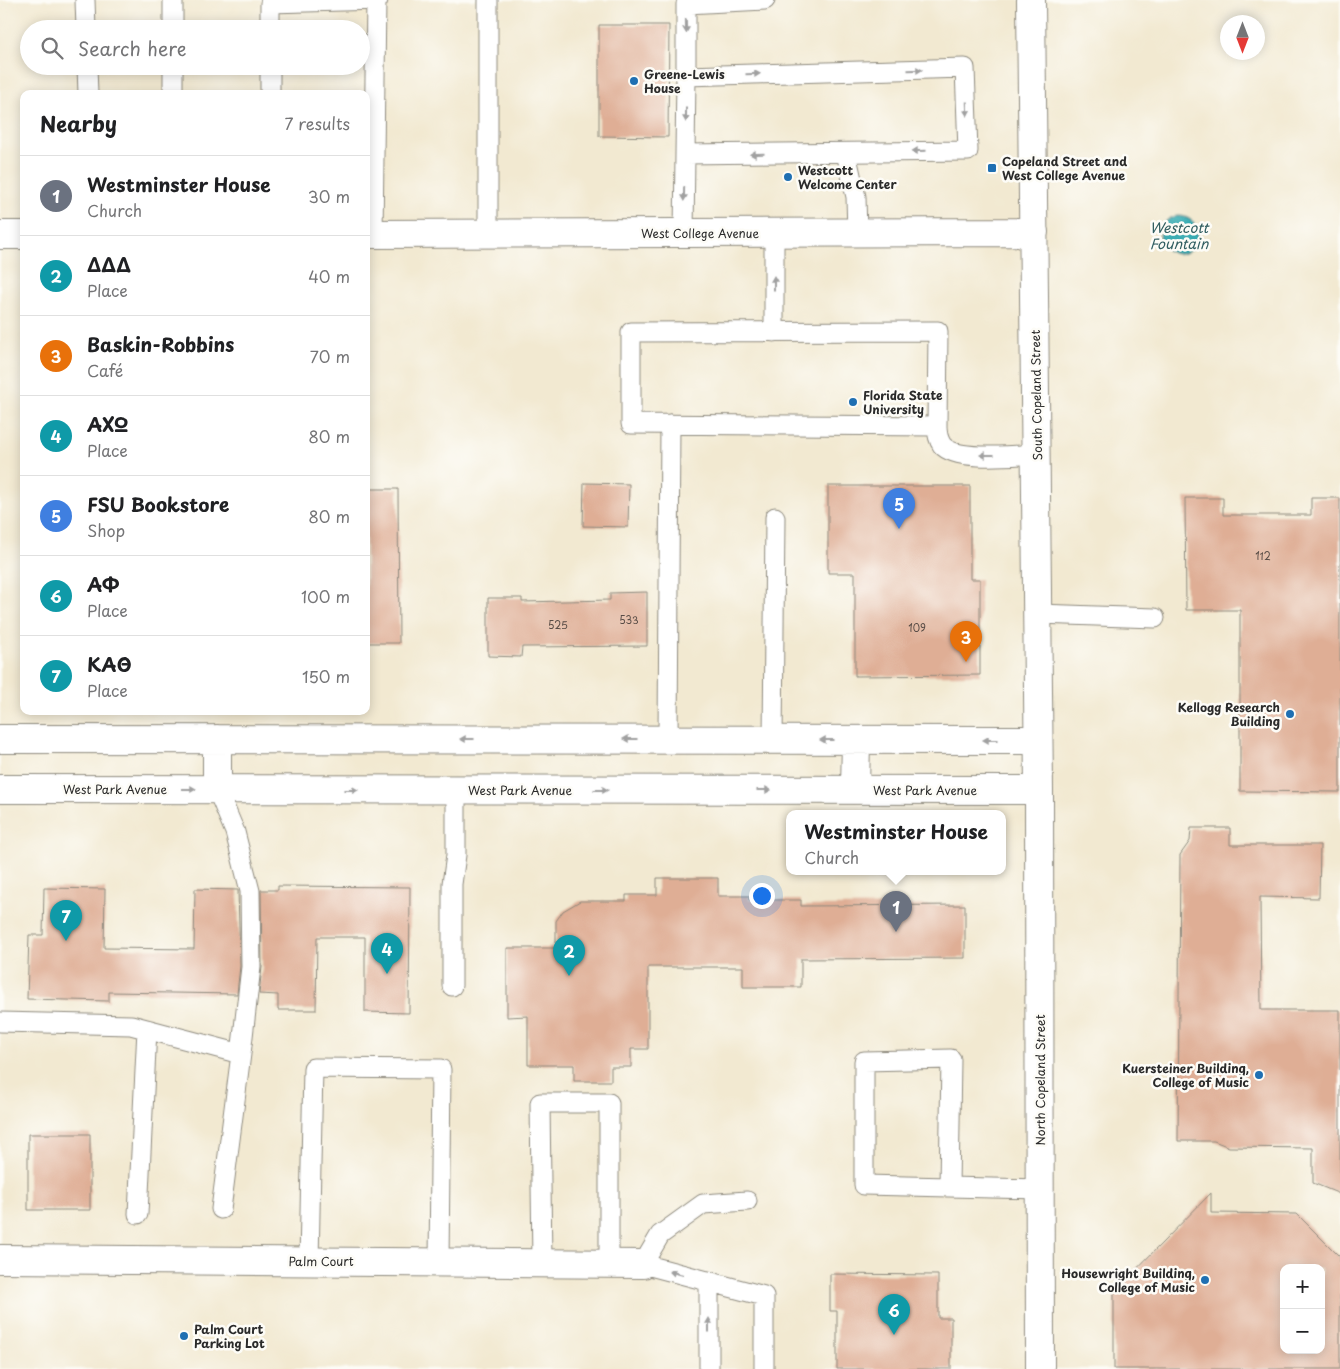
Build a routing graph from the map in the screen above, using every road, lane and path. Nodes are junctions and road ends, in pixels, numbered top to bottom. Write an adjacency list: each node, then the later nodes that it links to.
1 (85, 0): 7 (lane)
2 (173, 0): 8 (lane)
3 (377, 0): 9 (lane); 19 (lane)
4 (488, 0): 21 (lane)
5 (765, 0): 13 (lane, one-way to 13)
6 (1030, 0): 20 (street, South Copeland Street)
7 (86, 20)
8 (173, 20)
9 (270, 20)
10 (87, 75): 14 (lane)
11 (173, 75): 15 (lane)
12 (270, 75): 16 (lane)
13 (686, 76): 17 (lane, one-way to 17); 18 (lane, one-way to 18)
14 (88, 90)
15 (173, 90)
16 (270, 90)
17 (846, 153): 18 (lane, one-way to 18); 24 (lane)
18 (686, 154): 22 (lane, one-way to 22)
19 (370, 205)
20 (1034, 232): 24 (street, West College Avenue); 31 (street, South Copeland Street)
21 (488, 233): 22 (street, West College Avenue); 25 (street, West College Avenue)
22 (684, 233): 23 (street, West College Avenue)
23 (774, 233): 24 (street, West College Avenue); 28 (lane, one-way to 23)
24 (857, 233)
25 (370, 234)
26 (0, 235): 27 (street)
27 (20, 235)
28 (774, 332): 29 (lane); 30 (lane)
29 (670, 424): 30 (lane); 37 (lane)
30 (937, 426): 31 (lane, one-way to 30)
31 (1036, 454): 33 (street, South Copeland Street)
32 (775, 517): 38 (lane)
33 (1038, 614): 34 (lane); 40 (street, South Copeland Street)
34 (1155, 618)
35 (0, 738): 36 (street)
36 (218, 739): 37 (street, one-way to 36); 42 (street)
37 (668, 739): 38 (street)
38 (773, 740): 39 (street, one-way to 38)
39 (856, 740): 40 (street, one-way to 39); 44 (street)
40 (1038, 740): 45 (street, South Copeland Street)
41 (0, 789): 42 (street, West Park Avenue, one-way to 42)
42 (218, 789): 43 (street, West Park Avenue, one-way to 43); 49 (lane)
43 (456, 790): 44 (street, West Park Avenue, one-way to 44); 46 (lane)
44 (855, 790): 45 (street, West Park Avenue)
45 (1039, 790): 51 (street, North Copeland Street)
46 (452, 986)
47 (0, 1022): 48 (lane)
48 (147, 1029): 49 (lane); 54 (lane)
49 (241, 1054): 53 (lane)
50 (949, 1187): 50 (lane); 51 (lane)
51 (1040, 1189): 64 (street, North Copeland Street)
52 (748, 1201): 60 (lane)
53 (221, 1209)
54 (138, 1214)
55 (0, 1259): 56 (street, Palm Court)
56 (309, 1261): 57 (street, Palm Court); 57 (lane)
57 (439, 1262): 58 (street, Palm Court)
58 (542, 1263): 59 (street, Palm Court); 59 (lane)
59 (609, 1263): 60 (street, Palm Court)
60 (642, 1264): 61 (lane, one-way to 60)
61 (709, 1281): 62 (lane, one-way to 61); 63 (lane)
62 (709, 1369)
63 (764, 1369)
64 (1040, 1369)

